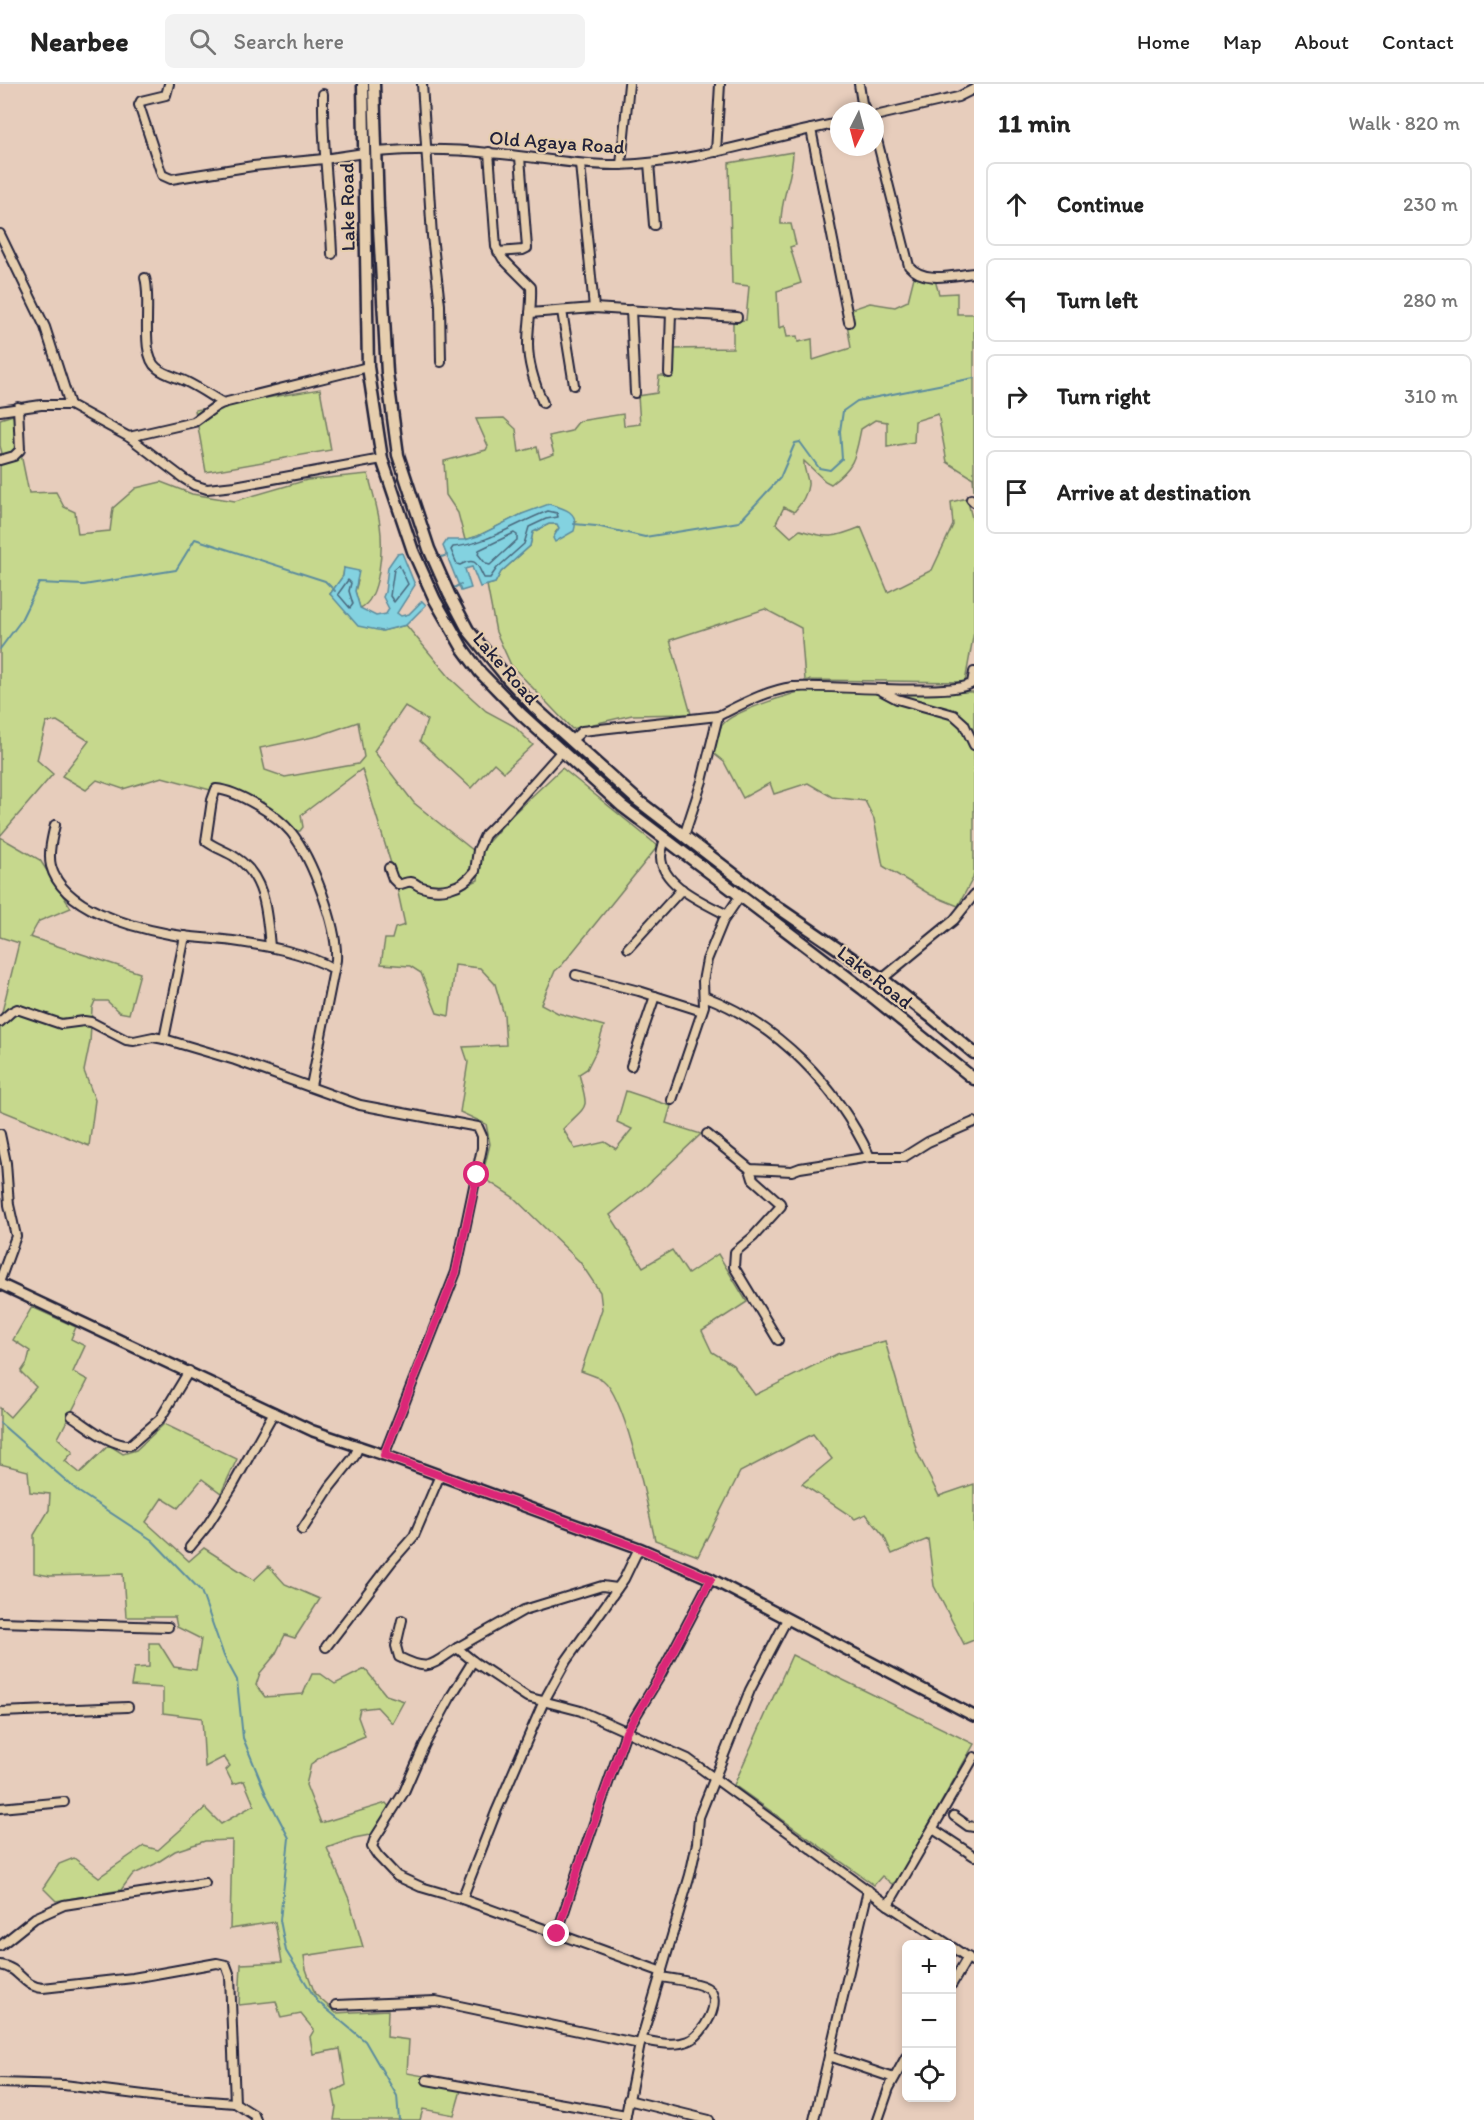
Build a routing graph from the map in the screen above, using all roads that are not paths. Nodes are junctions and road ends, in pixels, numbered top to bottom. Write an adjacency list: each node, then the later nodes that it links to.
1 (169, 84): 21 (street)
2 (363, 84): 18 (main road, Lake Road)
3 (374, 84): 15 (main road, Lake Road)
4 (422, 84): 14 (street)
5 (629, 84): 24 (street)
6 (720, 84): 17 (street)
7 (859, 84): 10 (street)
8 (974, 89): 11 (street)
9 (323, 94): 21 (street)
10 (862, 102)
11 (884, 114)
12 (830, 125): 13 (street, Old Agaya Road)
13 (811, 129): 17 (street, Old Agaya Road); 37 (street)
14 (427, 150): 15 (street, Old Agaya Road); 16 (street, Old Agaya Road); 38 (street)
15 (376, 152): 54 (main road, Lake Road)
16 (489, 152): 20 (street, Old Agaya Road); 27 (street)
17 (716, 152): 22 (street, Old Agaya Road)
18 (364, 153): 21 (street); 39 (main road, Lake Road)
19 (881, 156): 29 (street)
20 (520, 157): 23 (street, Old Agaya Road); 27 (street)
21 (324, 159): 28 (street)
22 (649, 163): 24 (street, Old Agaya Road); 25 (street)
23 (580, 164): 24 (street, Old Agaya Road); 31 (street)
24 (621, 165)
25 (654, 225)
26 (0, 234): 45 (street)
27 (498, 252): 35 (street)
28 (332, 254)
29 (974, 273)
30 (145, 278): 43 (street)
31 (594, 308): 32 (street); 33 (street)
32 (631, 310): 34 (street); 42 (street)
33 (562, 311): 35 (street); 41 (street)
34 (671, 312): 36 (street); 40 (street)
35 (531, 313): 44 (street)
36 (737, 317)
37 (849, 322)
38 (441, 362)
39 (368, 367): 43 (street); 49 (main road, Lake Road)
40 (669, 373)
41 (574, 385)
42 (635, 393)
43 (223, 403): 48 (street)
44 (543, 403)
45 (70, 405): 46 (street); 48 (street)
46 (18, 407): 47 (street); 50 (street)
47 (0, 411)
48 (129, 437): 49 (street)
49 (382, 459): 56 (main road, Lake Road)
50 (0, 460)
51 (974, 672): 52 (street)
52 (876, 688): 53 (street); 55 (street)
53 (718, 716): 54 (street); 58 (street)
54 (572, 740): 58 (main road, Lake Road)
55 (974, 745)
56 (561, 752): 59 (main road, Lake Road); 60 (street)
57 (55, 825): 65 (street)
58 (684, 836): 70 (main road, Lake Road)
59 (665, 839): 61 (street); 63 (main road, Lake Road)
60 (389, 868)
61 (682, 889): 64 (street); 67 (street)
62 (974, 895): 70 (street)
63 (740, 897): 64 (street); 78 (main road, Lake Road)
64 (726, 915): 72 (street)
65 (185, 936): 66 (street); 75 (street)
66 (270, 947): 68 (street); 68 (street)
67 (628, 948)
68 (334, 969): 79 (street)
69 (576, 975): 71 (street)
70 (882, 979): 76 (main road, Lake Road)
71 (655, 996): 73 (street); 77 (street)
72 (704, 996): 73 (street); 84 (street)
73 (702, 1011): 80 (street)
74 (0, 1023): 75 (street)
75 (164, 1040): 79 (street)
76 (974, 1053)
77 (631, 1066)
78 (974, 1078)
79 (310, 1086): 92 (street)
80 (672, 1100)
81 (974, 1122): 84 (street)
82 (0, 1134): 86 (street)
83 (707, 1134): 85 (street)
84 (870, 1157): 85 (street)
85 (750, 1169): 87 (street)
86 (0, 1282): 88 (street)
87 (778, 1340)
88 (189, 1371): 89 (street); 90 (street)
89 (274, 1412): 91 (street); 95 (street)
90 (72, 1416)
91 (359, 1446): 92 (street); 94 (street)
92 (384, 1455): 93 (street)
93 (441, 1475): 96 (street); 103 (street)
94 (302, 1530)
95 (190, 1546)
96 (639, 1548): 97 (street); 98 (street)
97 (711, 1579): 99 (street); 110 (street)
98 (617, 1588): 104 (street); 106 (street)
99 (787, 1618): 109 (street); 112 (street)
100 (402, 1620): 104 (street)
101 (0, 1623): 102 (street)
102 (168, 1627)
103 (326, 1647)
104 (457, 1648): 105 (street)
105 (473, 1661): 106 (street); 121 (street)
106 (544, 1701): 110 (street); 121 (street)
107 (128, 1707): 108 (street)
108 (0, 1712)
109 (974, 1716)
110 (626, 1732): 112 (street); 123 (street)
111 (974, 1756): 117 (street)
112 (714, 1778): 120 (street); 129 (street)
113 (64, 1802): 114 (street)
114 (0, 1808)
115 (954, 1816): 116 (street)
116 (974, 1827)
117 (933, 1829): 118 (street); 122 (street)
118 (974, 1856)
119 (206, 1883): 125 (street)
120 (868, 1890): 122 (street); 133 (street)
121 (462, 1899): 123 (street)
122 (888, 1905): 124 (street)
123 (557, 1934): 129 (street)
124 (941, 1940)
125 (0, 1946)
126 (956, 1950): 127 (street)
127 (971, 1960): 130 (street)
128 (0, 1965): 139 (street)
129 (662, 1975): 132 (street); 132 (street)
130 (956, 1978)
131 (336, 2005): 132 (street)
132 (641, 2042): 138 (street)
133 (829, 2056): 135 (street); 143 (street)
134 (902, 2064): 135 (street)
135 (894, 2078): 144 (street)
136 (427, 2080): 140 (street)
137 (0, 2083): 139 (street)
138 (628, 2100): 140 (street); 142 (street)
139 (235, 2103): 141 (street)
140 (625, 2118)
141 (256, 2120)
142 (709, 2120)
143 (814, 2120)
144 (878, 2120)

